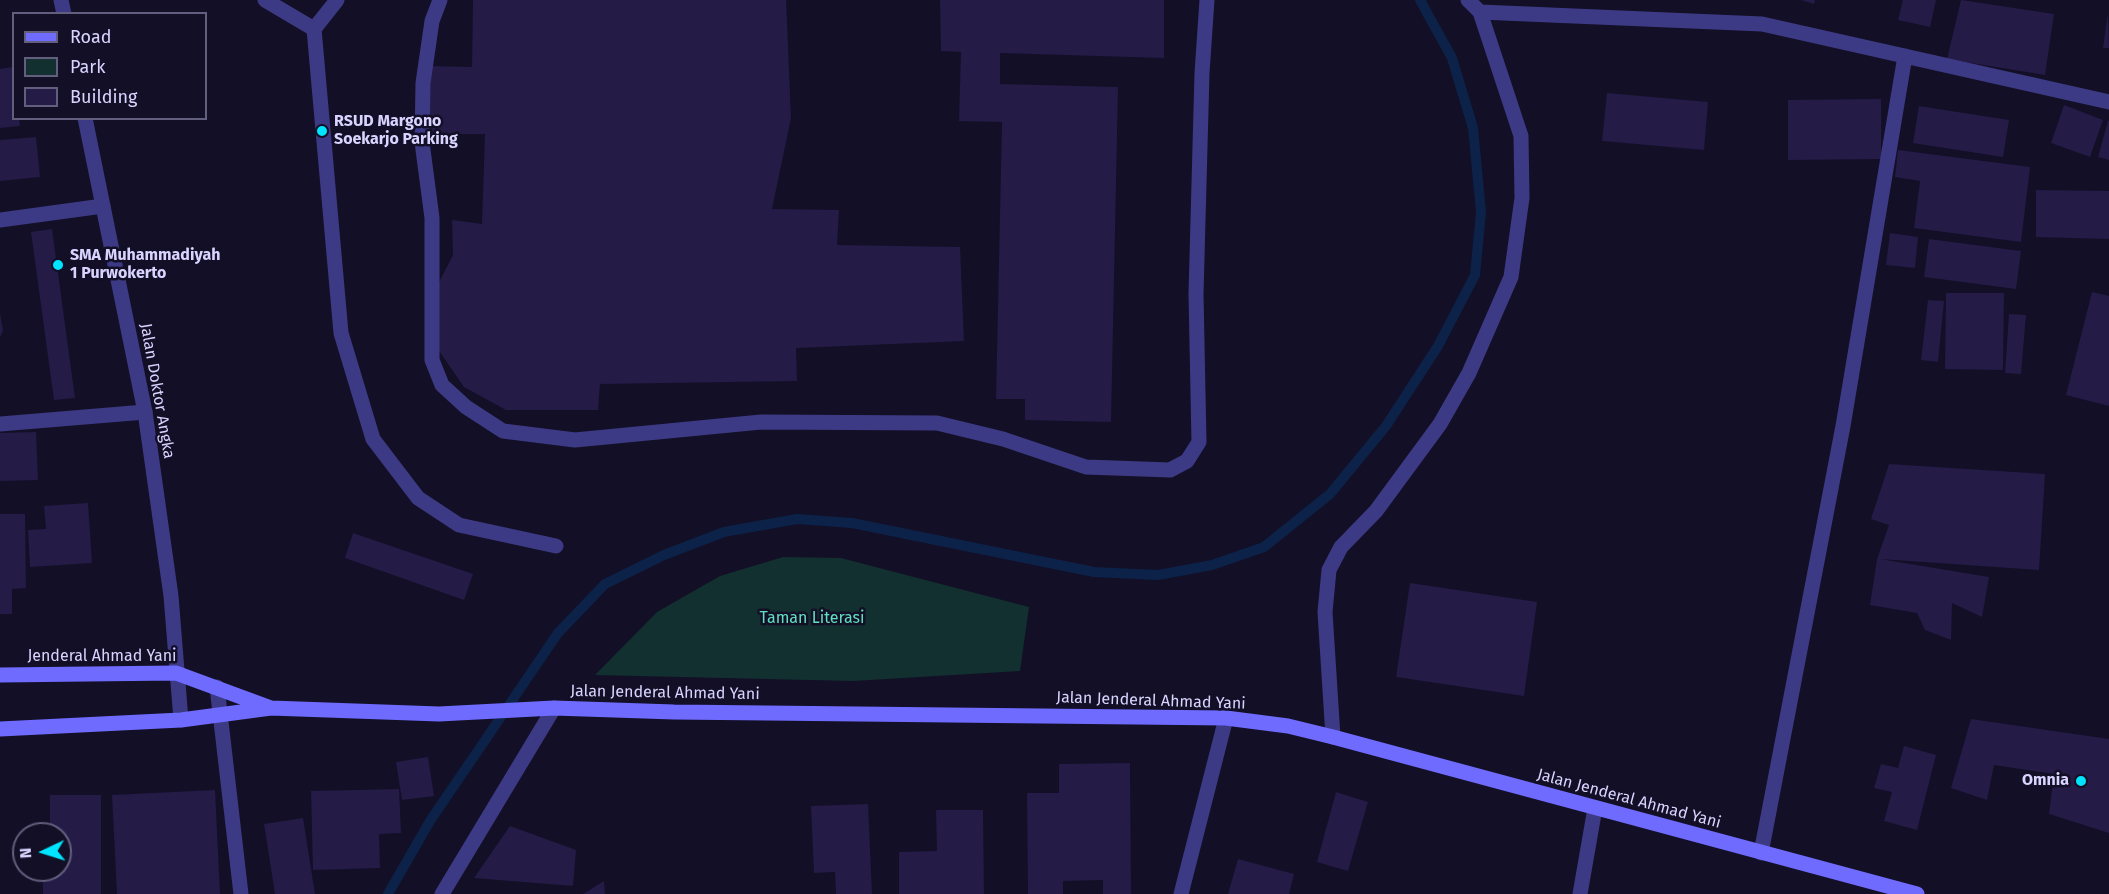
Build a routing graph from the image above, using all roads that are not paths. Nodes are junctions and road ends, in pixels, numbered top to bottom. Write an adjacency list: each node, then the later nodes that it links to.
1 (265, 0): 7 (street)
2 (337, 0): 7 (street)
3 (440, 0): 4 (street)
4 (1207, 0)
5 (1468, 0): 6 (street)
6 (1480, 12): 8 (street); 25 (street)
7 (314, 30): 15 (street)
8 (1905, 56): 9 (street); 27 (street)
9 (2109, 102)
10 (85, 120): 11 (street, Jalan Doktor Angka)
11 (103, 206): 12 (street); 13 (street, Jalan Doktor Angka)
12 (0, 220)
13 (145, 412): 14 (street); 16 (street, Jalan Doktor Angka)
14 (0, 424)
15 (556, 546)
16 (176, 673): 17 (main road, Jenderal Ahmad Yani); 18 (main road, Jenderal Ahmad Yani); 23 (street, Jalan Doktor Angka)
17 (0, 675)
18 (217, 687): 19 (main road, Jenderal Ahmad Yani); 21 (street)
19 (271, 708): 20 (main road, Jenderal Ahmad Yani); 21 (main road, Jenderal Ahmad Yani)
20 (548, 708): 22 (main road, Jalan Jenderal Ahmad Yani); 29 (street)
21 (220, 716): 23 (main road, Jenderal Ahmad Yani); 28 (street)
22 (1226, 718): 25 (main road, Jalan Jenderal Ahmad Yani); 30 (street)
23 (181, 720): 24 (main road, Jenderal Ahmad Yani)
24 (0, 729)
25 (1333, 736): 26 (main road, Jalan Jenderal Ahmad Yani)
26 (1595, 808): 27 (main road, Jalan Jenderal Ahmad Yani); 31 (street)
27 (1761, 853): 32 (main road, Jalan Jenderal Ahmad Yani)
28 (241, 894)
29 (442, 894)
30 (1181, 894)
31 (1580, 894)
32 (1917, 894)

